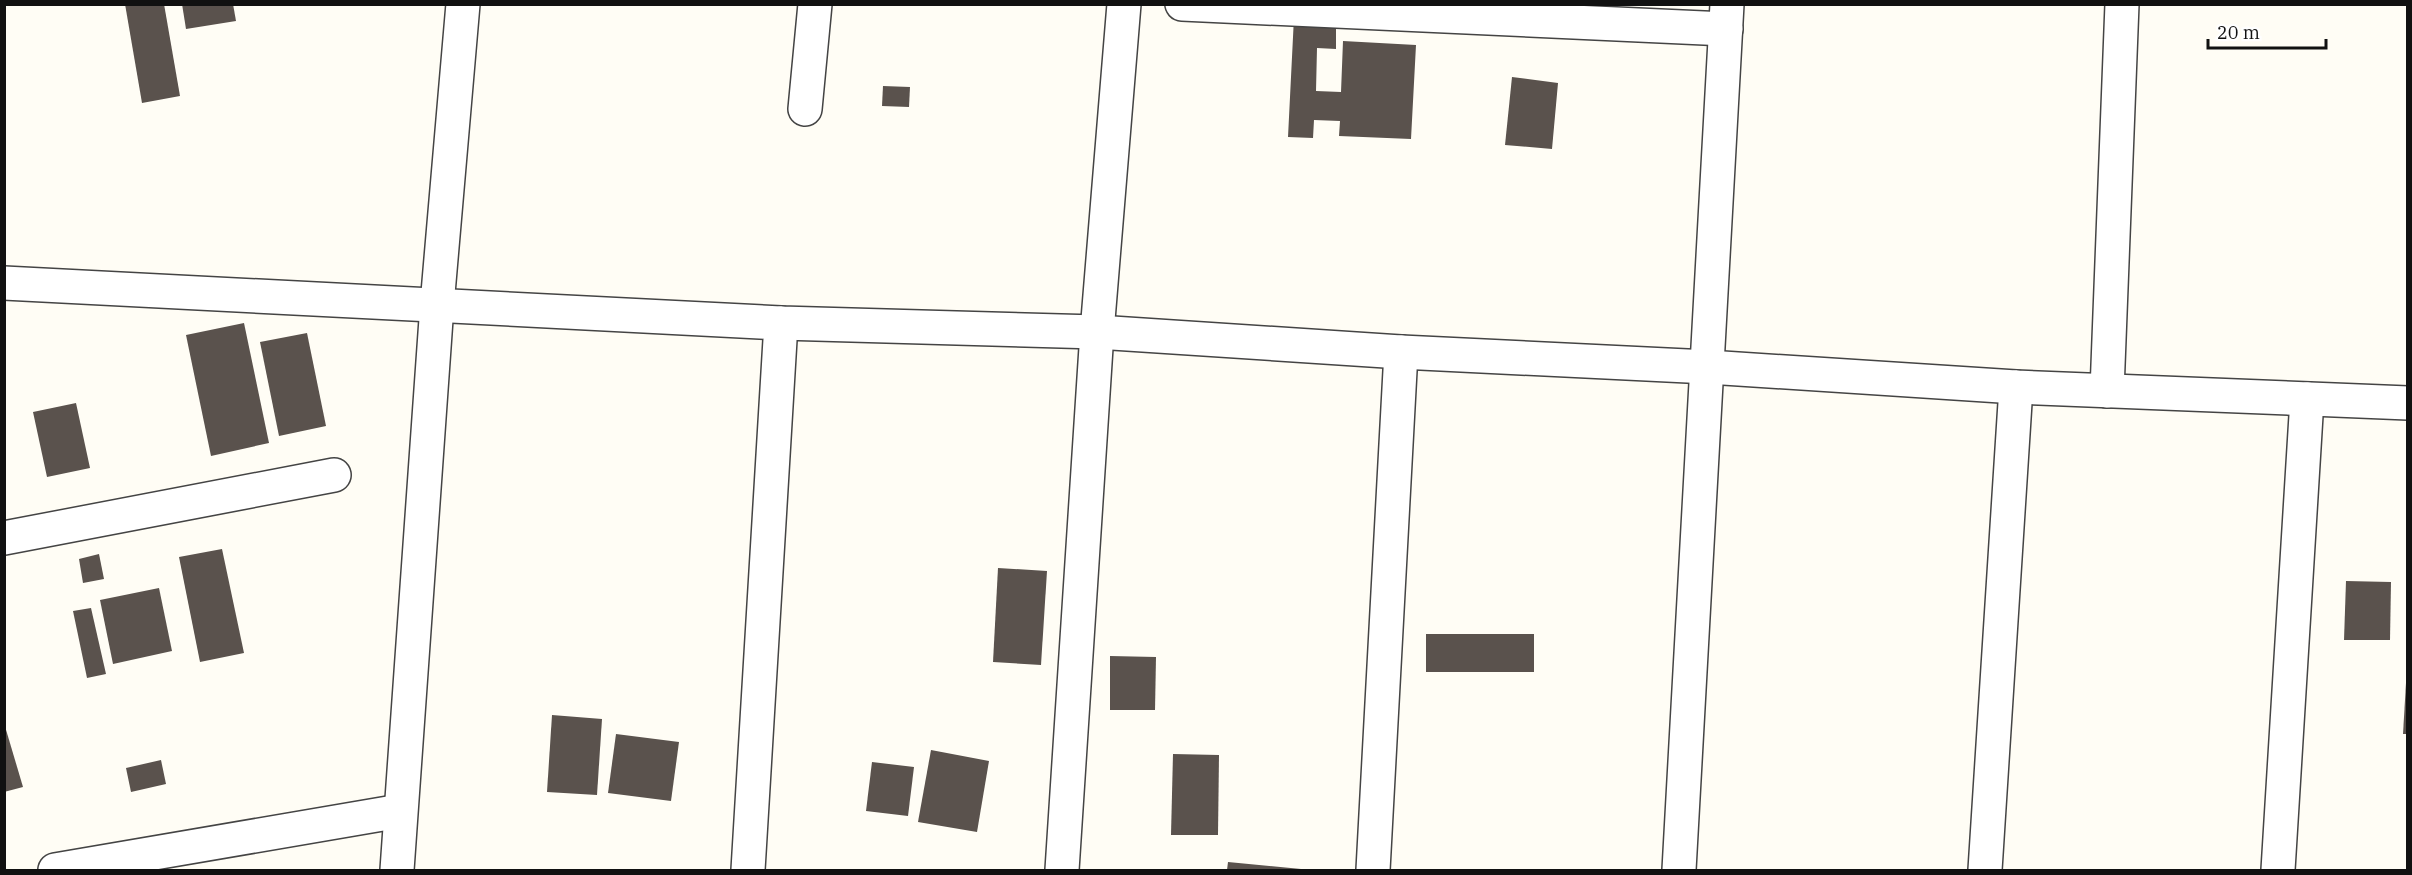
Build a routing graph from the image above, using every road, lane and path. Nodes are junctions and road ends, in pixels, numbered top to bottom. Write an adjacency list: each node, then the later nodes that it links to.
1 (463, 4): 9 (street)
2 (815, 4): 7 (street)
3 (1124, 4): 11 (street)
4 (1182, 4): 6 (street)
5 (2122, 4): 15 (street)
6 (1727, 17): 13 (street)
7 (805, 109)
8 (6, 278): 9 (street)
9 (437, 305): 10 (street); 20 (street)
10 (781, 323): 11 (street); 23 (street)
11 (1097, 332): 12 (street); 24 (street)
12 (1401, 352): 13 (street); 25 (street)
13 (1708, 367): 14 (street); 26 (street)
14 (2016, 387): 15 (street); 27 (street)
15 (2107, 391): 16 (street)
16 (2307, 399): 17 (street); 28 (street)
17 (2408, 403)
18 (334, 474): 19 (street)
19 (4, 538)
20 (400, 811): 21 (street); 22 (street)
21 (55, 870)
22 (397, 870)
23 (748, 870)
24 (1062, 870)
25 (1373, 870)
26 (1679, 870)
27 (1985, 870)
28 (2278, 870)

